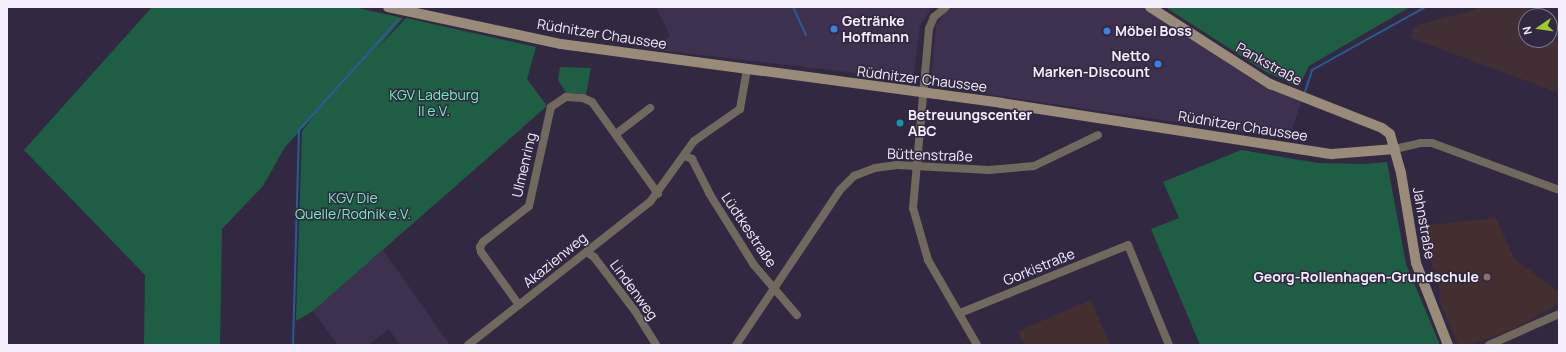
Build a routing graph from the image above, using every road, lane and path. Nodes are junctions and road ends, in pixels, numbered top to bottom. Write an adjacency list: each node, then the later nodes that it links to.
1 (388, 7): 4 (main road, Rüdnitzer Chaussee)
2 (946, 7): 5 (street)
3 (1150, 7): 9 (main road, Pankstraße)
4 (747, 70): 5 (main road, Rüdnitzer Chaussee); 10 (street, Akazienweg)
5 (923, 92): 9 (main road, Rüdnitzer Chaussee); 11 (street)
6 (650, 108): 7 (street)
7 (616, 134): 13 (street, Ulmenring); 16 (street, Ulmenring)
8 (1098, 135): 11 (street, Büttenstraße)
9 (1395, 149): 12 (street); 25 (main road, Jahnstraße)
10 (685, 156): 13 (street, Akazienweg); 15 (street, Lüdtkestraße)
11 (917, 166): 15 (street, Büttenstraße); 17 (street)
12 (1559, 190)
13 (658, 194): 14 (street, Akazienweg)
14 (588, 253): 16 (street, Akazienweg); 21 (street, Lindenweg)
15 (774, 288): 19 (street, Lüdtkestraße); 22 (street, Büttenstraße)
16 (519, 305): 20 (street, Akazienweg)
17 (960, 313): 23 (street); 24 (street, Gorkistraße)
18 (1559, 314): 26 (street)
19 (797, 315)
20 (468, 345)
21 (656, 345)
22 (736, 345)
23 (977, 345)
24 (1169, 345)
25 (1448, 345)
26 (1489, 345)

